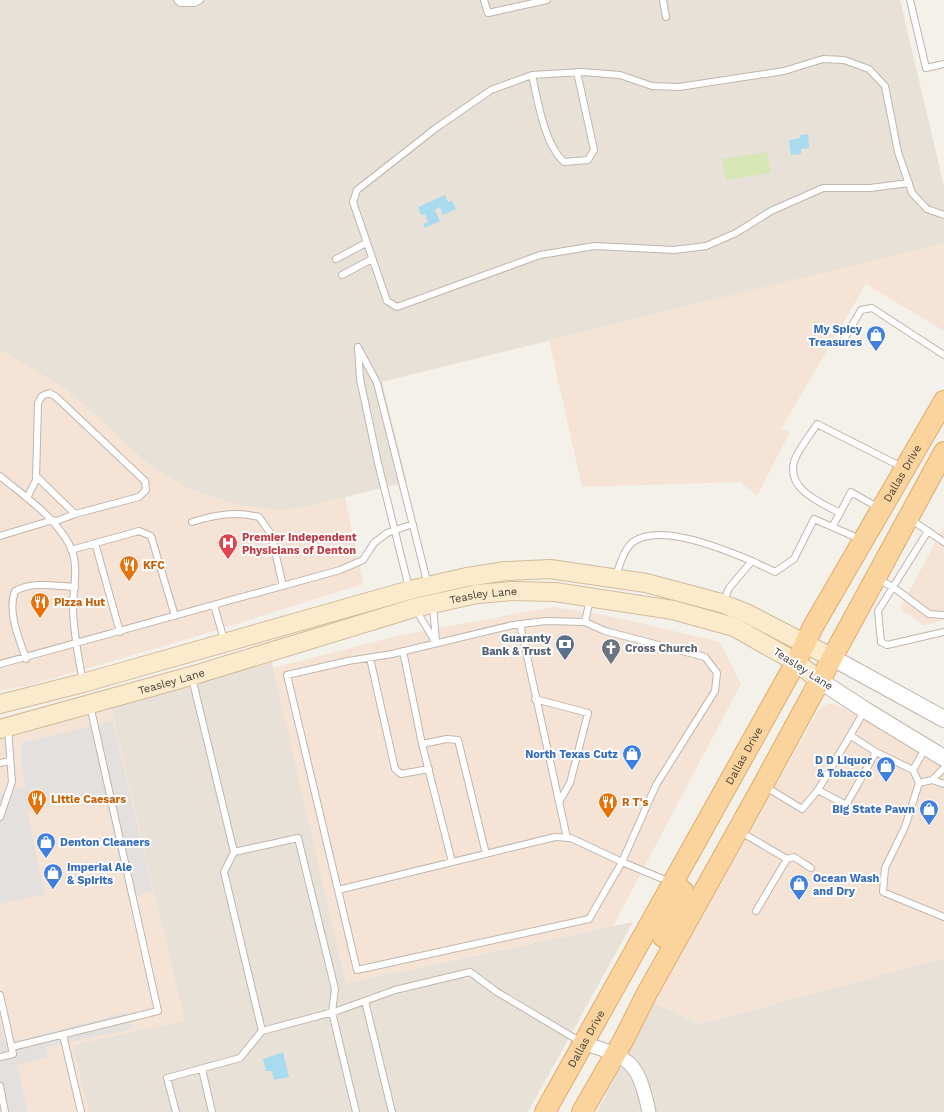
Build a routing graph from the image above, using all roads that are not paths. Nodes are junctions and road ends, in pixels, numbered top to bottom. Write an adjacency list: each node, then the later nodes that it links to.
1 (177, 0): 2 (lane)
2 (200, 0)
3 (484, 0): 4 (lane)
4 (547, 0)
5 (663, 0): 7 (lane)
6 (910, 0): 8 (lane)
7 (666, 17)
8 (944, 64)
9 (577, 72): 10 (lane); 10 (lane); 11 (lane)
10 (532, 75): 13 (lane)
11 (909, 183): 12 (lane); 15 (lane)
12 (944, 215)
13 (366, 243): 14 (lane); 15 (lane)
14 (336, 259)
15 (372, 259): 16 (lane)
16 (342, 275)
17 (843, 342): 18 (lane)
18 (944, 355)
19 (944, 401): 21 (main road, Dallas Drive)
20 (944, 452): 28 (main road)
21 (905, 468): 25 (main road, Dallas Drive); 26 (lane)
22 (0, 476): 24 (lane)
23 (36, 476): 24 (lane); 27 (lane); 27 (lane)
24 (27, 498): 29 (lane)
25 (882, 509): 26 (lane); 36 (main road, Dallas Drive)
26 (840, 513): 32 (lane)
27 (75, 514): 29 (lane)
28 (909, 518): 34 (lane); 42 (main road)
29 (54, 521): 35 (lane); 39 (lane)
30 (192, 522): 43 (lane)
31 (413, 524): 33 (lane); 33 (lane); 45 (lane)
32 (832, 527): 36 (lane); 40 (lane)
33 (395, 530): 43 (lane); 47 (lane)
34 (928, 531): 37 (lane); 42 (lane)
35 (0, 536)
36 (864, 541): 58 (main road, Dallas Drive)
37 (944, 542)
38 (95, 544): 39 (lane); 51 (lane); 54 (lane)
39 (71, 550): 44 (lane)
40 (752, 561): 41 (lane); 48 (lane)
41 (614, 579): 45 (main road, Teasley Lane); 48 (main road, Teasley Lane)
42 (885, 583): 50 (lane); 55 (lane); 61 (main road)
43 (283, 586): 49 (lane)
44 (75, 588): 59 (lane); 63 (lane)
45 (431, 595): 46 (main road, Teasley Lane); 47 (main road, Teasley Lane); 57 (lane)
46 (590, 597): 52 (lane); 64 (main road, Teasley Lane)
47 (412, 599): 56 (main road, Teasley Lane); 57 (lane); 66 (main road, Teasley Lane)
48 (723, 603): 58 (main road, Teasley Lane)
49 (214, 605): 51 (lane); 56 (lane)
50 (944, 615)
51 (175, 616): 54 (lane)
52 (585, 622): 53 (lane); 96 (lane)
53 (520, 624): 57 (lane); 69 (lane)
54 (120, 632): 59 (lane)
55 (944, 632)
56 (225, 642): 68 (main road, Teasley Lane)
57 (436, 643): 60 (lane)
58 (805, 644): 61 (main road, Teasley Lane); 64 (main road, Dallas Drive)
59 (75, 645): 63 (lane); 68 (lane)
60 (403, 651): 62 (lane); 76 (lane)
61 (831, 657): 67 (main road); 73 (street, Teasley Lane)
62 (370, 658): 81 (lane); 99 (lane)
63 (26, 659): 65 (lane)
64 (796, 662): 67 (main road, Teasley Lane); 98 (main road, Dallas Drive)
65 (0, 664)
66 (191, 676): 70 (main road, Teasley Lane); 92 (lane)
67 (819, 680): 72 (street, Teasley Lane); 86 (main road)
68 (83, 683): 70 (main road); 71 (main road, Teasley Lane)
69 (535, 699): 88 (lane); 88 (lane)
70 (90, 703): 74 (main road, Teasley Lane); 107 (lane)
71 (0, 704)
72 (865, 710): 75 (lane); 78 (street, Teasley Lane)
73 (944, 719)
74 (4, 728): 79 (lane)
75 (850, 736): 77 (lane); 87 (lane)
76 (422, 744): 81 (lane); 93 (lane)
77 (876, 752): 82 (lane); 87 (lane)
78 (939, 754): 82 (lane); 83 (lane)
79 (10, 761): 80 (lane); 89 (lane)
80 (0, 763)
81 (429, 769): 95 (lane)
82 (913, 770): 84 (lane)
83 (932, 780): 84 (lane); 85 (lane)
84 (919, 782): 101 (lane)
85 (944, 784)
86 (763, 785): 87 (lane); 90 (main road)
87 (818, 790)
88 (559, 802): 91 (lane)
89 (0, 817)
90 (738, 830): 94 (lane); 102 (main road)
91 (567, 838): 93 (lane); 96 (lane)
92 (234, 852): 105 (lane); 106 (lane)
93 (486, 854): 95 (lane)
94 (787, 859): 97 (lane); 100 (lane)
95 (452, 862): 99 (lane)
96 (622, 862): 98 (lane); 99 (lane)
97 (811, 868)
98 (672, 883): 102 (main road); 108 (main road, Dallas Drive)
99 (338, 890)
100 (756, 911)
101 (944, 917)
102 (655, 978): 110 (main road)
103 (0, 995): 109 (lane)
104 (365, 1001): 105 (lane); 108 (lane); 119 (lane)
105 (332, 1012): 106 (lane); 118 (lane)
106 (262, 1031): 112 (lane)
107 (63, 1035): 109 (lane); 115 (lane)
108 (583, 1043): 110 (street); 120 (main road, Dallas Drive)
109 (12, 1047): 111 (lane)
110 (616, 1053): 121 (main road); 122 (street)
111 (0, 1058)
112 (202, 1069): 116 (lane); 117 (lane)
113 (0, 1086): 114 (lane)
114 (5, 1112)
115 (81, 1112)
116 (176, 1112)
117 (212, 1112)
118 (356, 1112)
119 (392, 1112)
120 (545, 1112)
121 (582, 1112)
122 (649, 1112)

